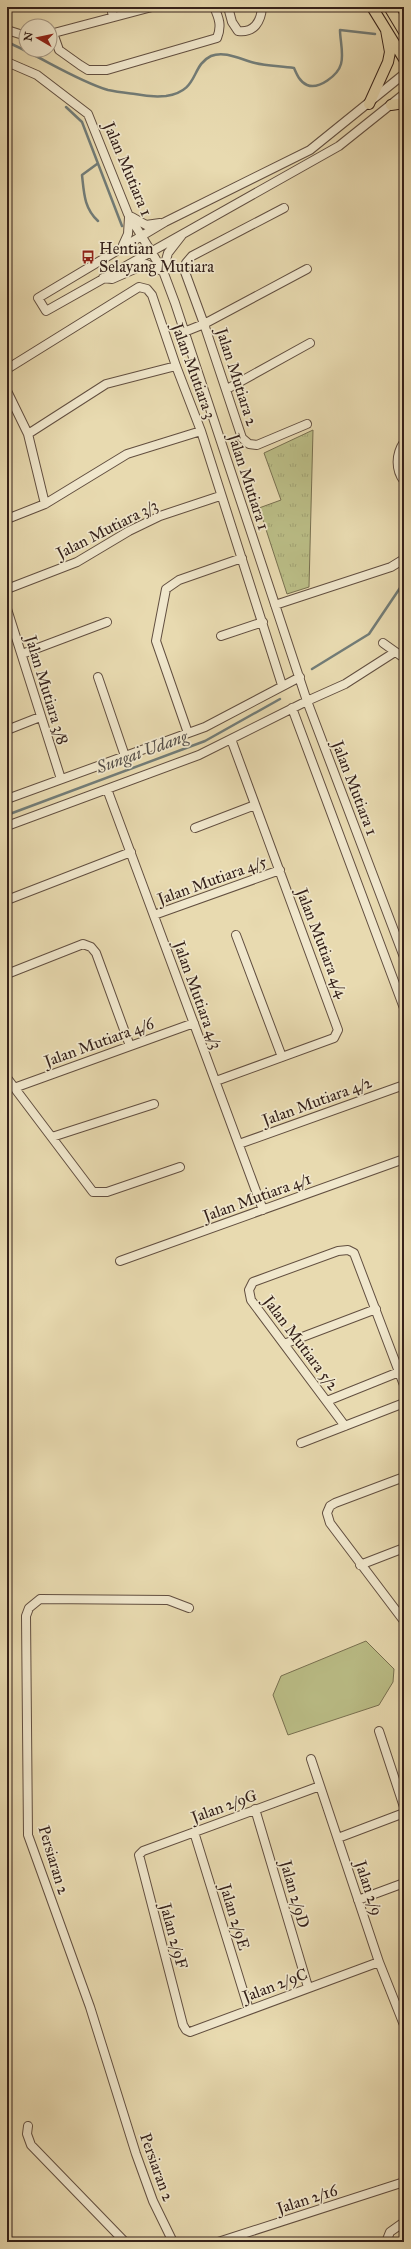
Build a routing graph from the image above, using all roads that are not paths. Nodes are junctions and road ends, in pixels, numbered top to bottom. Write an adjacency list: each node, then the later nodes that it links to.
1 (110, 7): 8 (street)
2 (152, 7): 8 (street)
3 (214, 7): 14 (street)
4 (228, 7): 5 (street)
5 (262, 7)
6 (372, 7): 10 (main road)
7 (389, 7): 12 (main road)
8 (113, 17): 11 (street)
9 (7, 30): 13 (street)
10 (386, 30): 15 (main road); 20 (main road)
11 (58, 32)
12 (404, 32)
13 (18, 33)
14 (58, 48)
15 (404, 59)
16 (7, 62): 23 (street, Jalan Mutiara 1)
17 (404, 74): 20 (street)
18 (404, 94): 21 (street)
19 (404, 103): 21 (main road)
20 (369, 104): 24 (street)
21 (391, 105): 25 (street)
22 (284, 208): 32 (street, Jalan Mutiara 2)
23 (128, 214): 24 (street); 26 (street, Jalan Mutiara 1); 27 (street)
24 (165, 222): 26 (street)
25 (184, 233): 28 (street); 30 (street)
26 (142, 235): 27 (street); 28 (street, Jalan Mutiara 1)
27 (122, 246): 31 (street)
28 (151, 250): 30 (street, Jalan Mutiara 1); 31 (street)
29 (307, 269): 32 (street)
30 (162, 271): 31 (street); 33 (street, Jalan Mutiara 1)
31 (103, 278)
32 (204, 324): 33 (street); 37 (street, Jalan Mutiara 2)
33 (184, 332): 50 (street, Jalan Mutiara 1)
34 (310, 343): 37 (street)
35 (176, 366): 36 (street, Jalan Mutiara 3); 40 (street, Jalan Mutiara 3); 41 (street)
36 (7, 369)
37 (227, 389): 39 (street, Jalan Mutiara 2)
38 (7, 391): 41 (street)
39 (307, 424)
40 (201, 431): 44 (street, Jalan Mutiara 3); 45 (street)
41 (28, 434): 45 (street)
42 (404, 442): 43 (street)
43 (404, 480)
44 (220, 496): 47 (street, Jalan Mutiara 3); 49 (street, Jalan Mutiara 3/3)
45 (45, 504): 46 (street)
46 (7, 518)
47 (242, 558): 53 (street, Jalan Mutiara 3); 66 (street)
48 (404, 559): 50 (street)
49 (7, 589)
50 (275, 605): 60 (street, Jalan Mutiara 1)
51 (7, 609): 57 (street, Jalan Mutiara 3/8)
52 (107, 622): 57 (street)
53 (263, 622): 54 (street); 61 (street, Jalan Mutiara 3)
54 (221, 636)
55 (383, 643): 56 (street)
56 (396, 652): 58 (street); 62 (street)
57 (22, 654): 64 (street, Jalan Mutiara 3/8)
58 (404, 657)
59 (98, 677): 68 (street)
60 (300, 677): 61 (street); 62 (street, Jalan Mutiara 1)
61 (282, 685): 66 (street)
62 (307, 700): 63 (street); 80 (street, Jalan Mutiara 1)
63 (292, 708): 67 (street); 82 (street)
64 (40, 717): 65 (street); 69 (street, Jalan Mutiara 3/8)
65 (7, 730)
66 (188, 733): 68 (street)
67 (231, 739): 70 (street); 72 (street, Jalan Mutiara 4/4)
68 (125, 756): 69 (street)
69 (61, 779): 71 (street)
70 (107, 789): 73 (street); 75 (street, Jalan Mutiara 4/3)
71 (7, 799)
72 (256, 805): 74 (street); 76 (street, Jalan Mutiara 4/4)
73 (7, 826)
74 (195, 828)
75 (130, 852): 77 (street); 78 (street, Jalan Mutiara 4/3)
76 (280, 870): 78 (street, Jalan Mutiara 4/5); 85 (street, Jalan Mutiara 4/4)
77 (7, 900)
78 (154, 915): 83 (street, Jalan Mutiara 4/3)
79 (236, 935): 85 (street)
80 (404, 957)
81 (7, 974): 84 (street)
82 (404, 1008)
83 (194, 1022): 84 (street, Jalan Mutiara 4/6); 87 (street, Jalan Mutiara 4/3)
84 (130, 1046): 89 (street, Jalan Mutiara 4/6)
85 (282, 1057): 87 (street, Jalan Mutiara 4/4)
86 (7, 1078): 89 (street)
87 (216, 1081): 92 (street, Jalan Mutiara 4/3)
88 (404, 1085): 92 (street, Jalan Mutiara 4/2)
89 (14, 1088): 91 (street)
90 (154, 1104): 91 (street)
91 (52, 1137): 94 (street)
92 (239, 1144): 95 (street, Jalan Mutiara 4/3)
93 (404, 1159): 95 (street, Jalan Mutiara 4/1)
94 (180, 1167)
95 (263, 1210): 96 (street, Jalan Mutiara 4/1)
96 (120, 1261)
97 (376, 1309): 98 (street); 98 (street, Jalan Mutiara 5/2); 99 (street, Jalan Mutiara 5/2)
98 (284, 1344): 101 (street, Jalan Mutiara 5/2)
99 (399, 1372): 100 (street, Jalan Mutiara 5/2); 101 (street)
100 (404, 1385)
101 (326, 1402): 103 (street, Jalan Mutiara 5/2)
102 (404, 1403): 103 (street)
103 (345, 1426): 104 (street)
104 (301, 1443)
105 (404, 1477): 107 (street)
106 (404, 1548): 107 (street)
107 (360, 1565): 109 (street)
108 (189, 1608): 130 (street, Persiaran 2)
109 (404, 1622)
110 (379, 1731): 113 (street)
111 (311, 1759): 112 (street, Jalan 2/9)
112 (320, 1786): 114 (street, Jalan 2/9G); 117 (street, Jalan 2/9)
113 (404, 1807)
114 (255, 1810): 116 (street, Jalan 2/9G); 122 (street, Jalan 2/9D)
115 (404, 1813): 117 (street)
116 (194, 1832): 118 (street, Jalan 2/9G); 123 (street, Jalan 2/9E)
117 (338, 1838): 120 (street, Jalan 2/9)
118 (139, 1855): 124 (street, Jalan 2/9F)
119 (404, 1883): 120 (street)
120 (358, 1900): 121 (street, Jalan 2/9)
121 (379, 1962): 122 (street, Jalan 2/9C); 125 (street, Jalan 2/9)
122 (308, 1987): 123 (street, Jalan 2/9C)
123 (249, 2010): 124 (street, Jalan 2/9C)
124 (183, 2025)
125 (404, 2025)
126 (28, 2126): 129 (street)
127 (404, 2182): 131 (street, Jalan 2/16)
128 (404, 2222): 132 (street)
129 (125, 2242)
130 (174, 2242)
131 (218, 2242)
132 (386, 2242)

